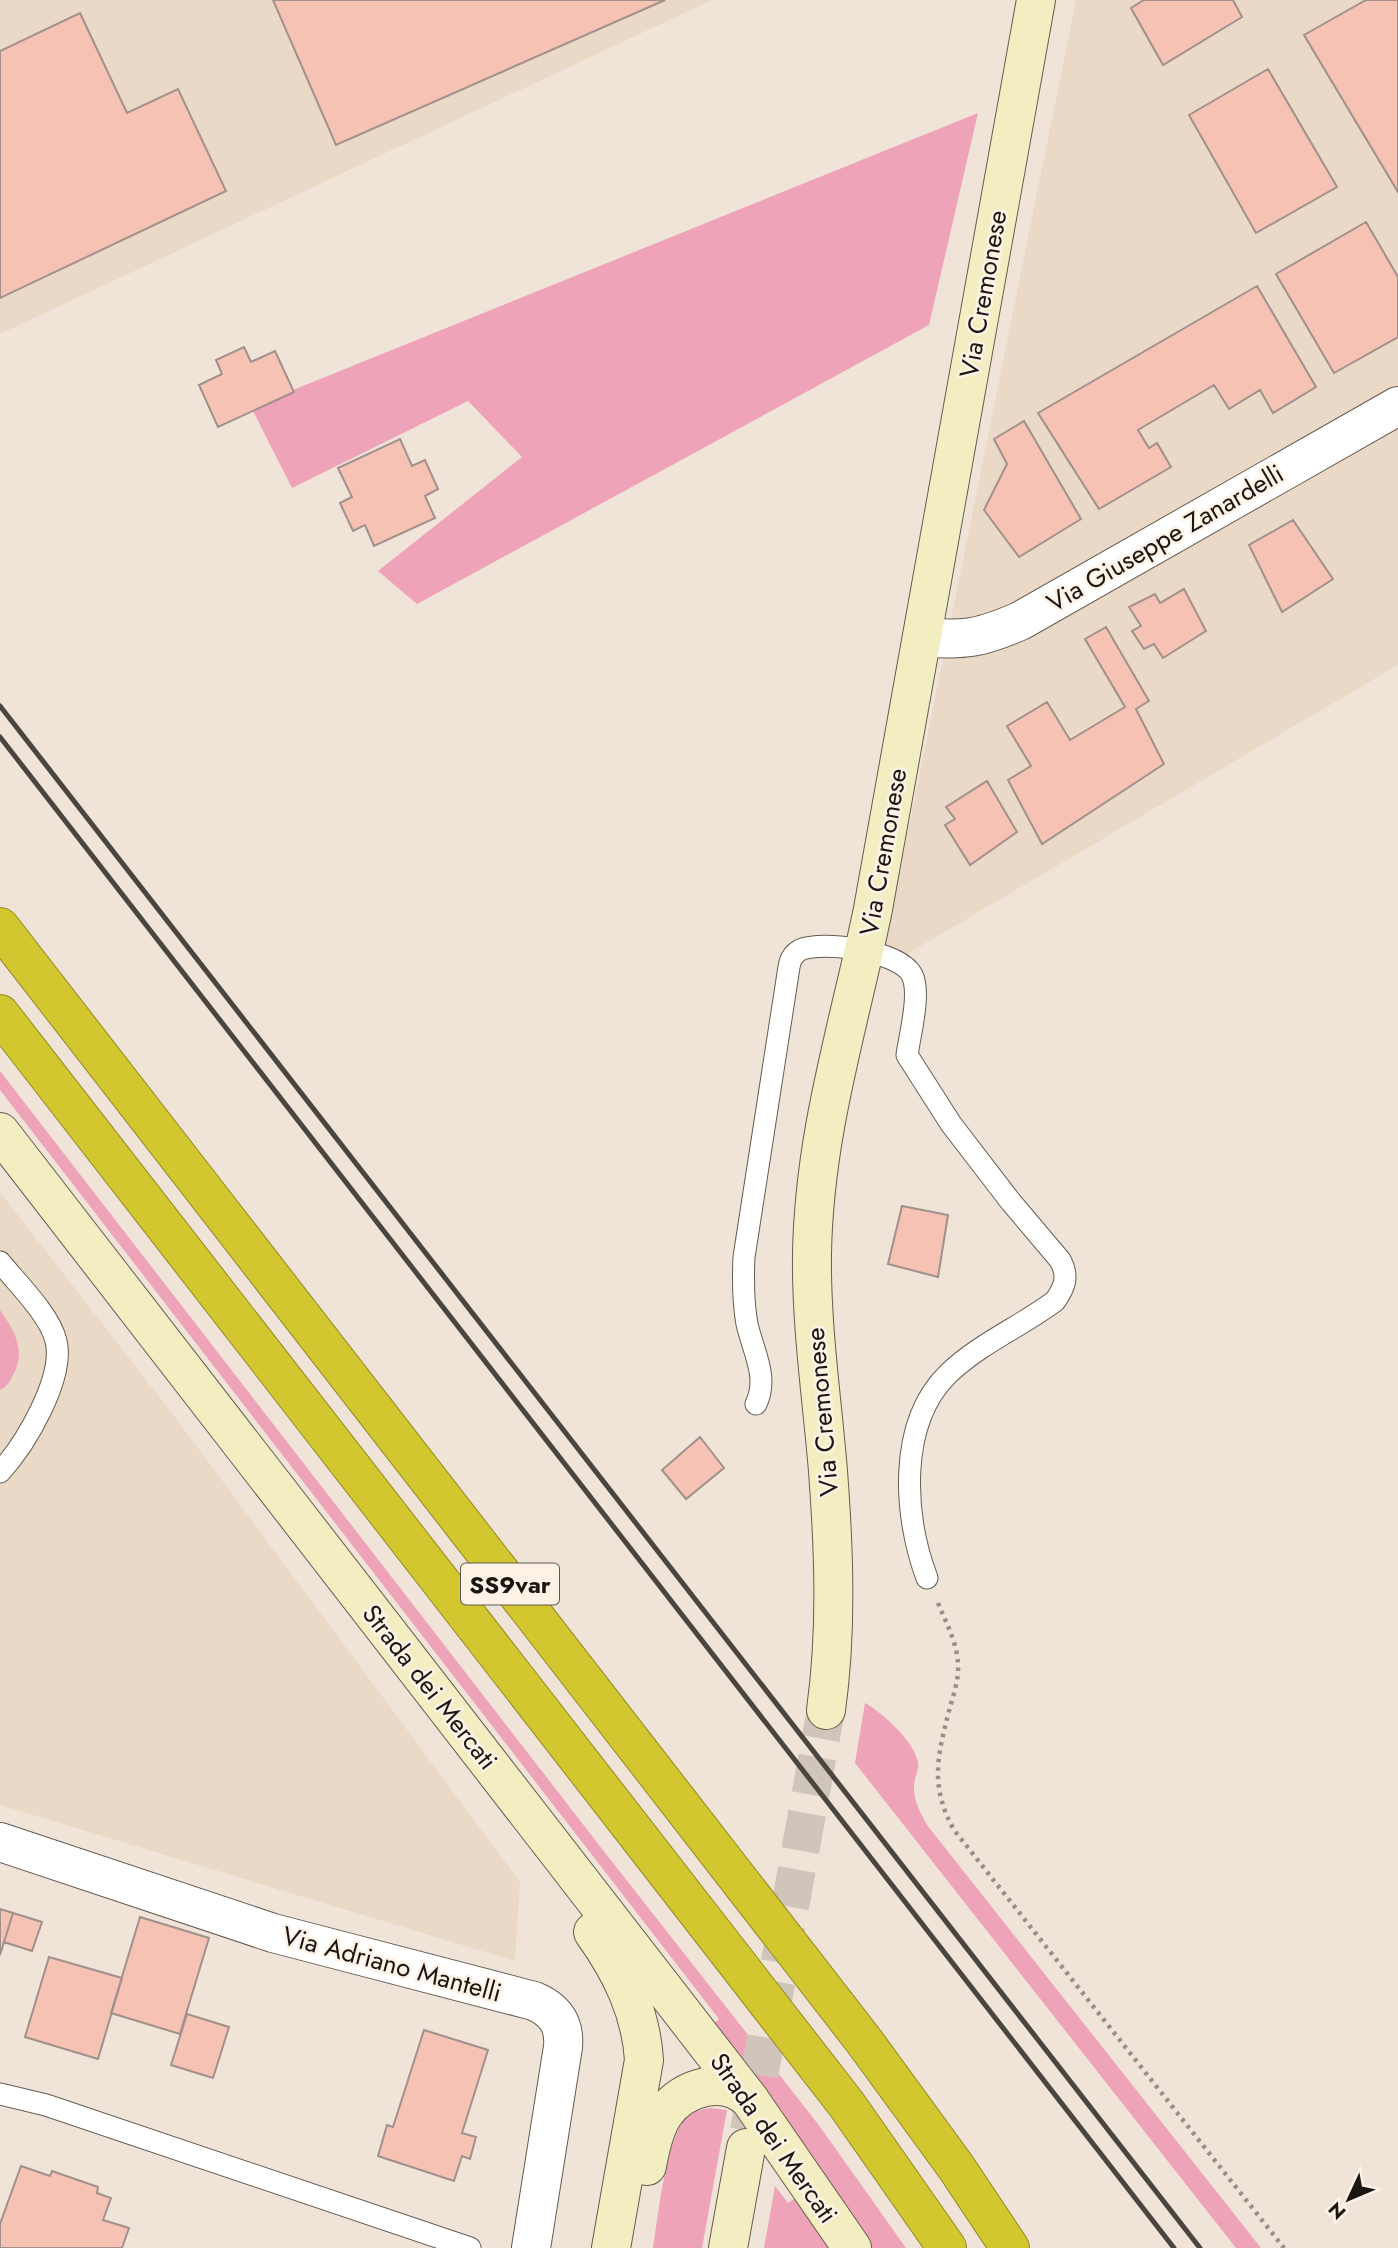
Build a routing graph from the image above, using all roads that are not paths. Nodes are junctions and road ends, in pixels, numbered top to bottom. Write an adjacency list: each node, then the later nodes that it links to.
1 (1036, 0): 3 (street, Via Cremonese)
2 (1398, 406): 3 (street, Via Giuseppe Zanardelli)
3 (922, 637): 5 (street, Via Cremonese)
4 (0, 927): 25 (highway, SS9var)
5 (864, 951): 10 (lane); 12 (lane); 13 (street, Via Cremonese)
6 (0, 1014): 24 (highway, SS9var)
7 (0, 1132): 16 (street, Strada dei Mercati)
8 (0, 1167): 20 (street, Strada dei Mercati)
9 (0, 1262): 11 (lane)
10 (756, 1405)
11 (0, 1472)
12 (927, 1578)
13 (825, 1710)
14 (0, 1842): 19 (street, Via Adriano Mantelli)
15 (0, 2094): 18 (lane)
16 (750, 2100): 21 (street); 23 (street, Strada dei Mercati)
17 (746, 2148): 22 (street)
18 (470, 2248)
19 (531, 2248)
20 (611, 2248)
21 (629, 2248)
22 (728, 2248)
23 (852, 2248)
24 (947, 2248)
25 (1010, 2248)

